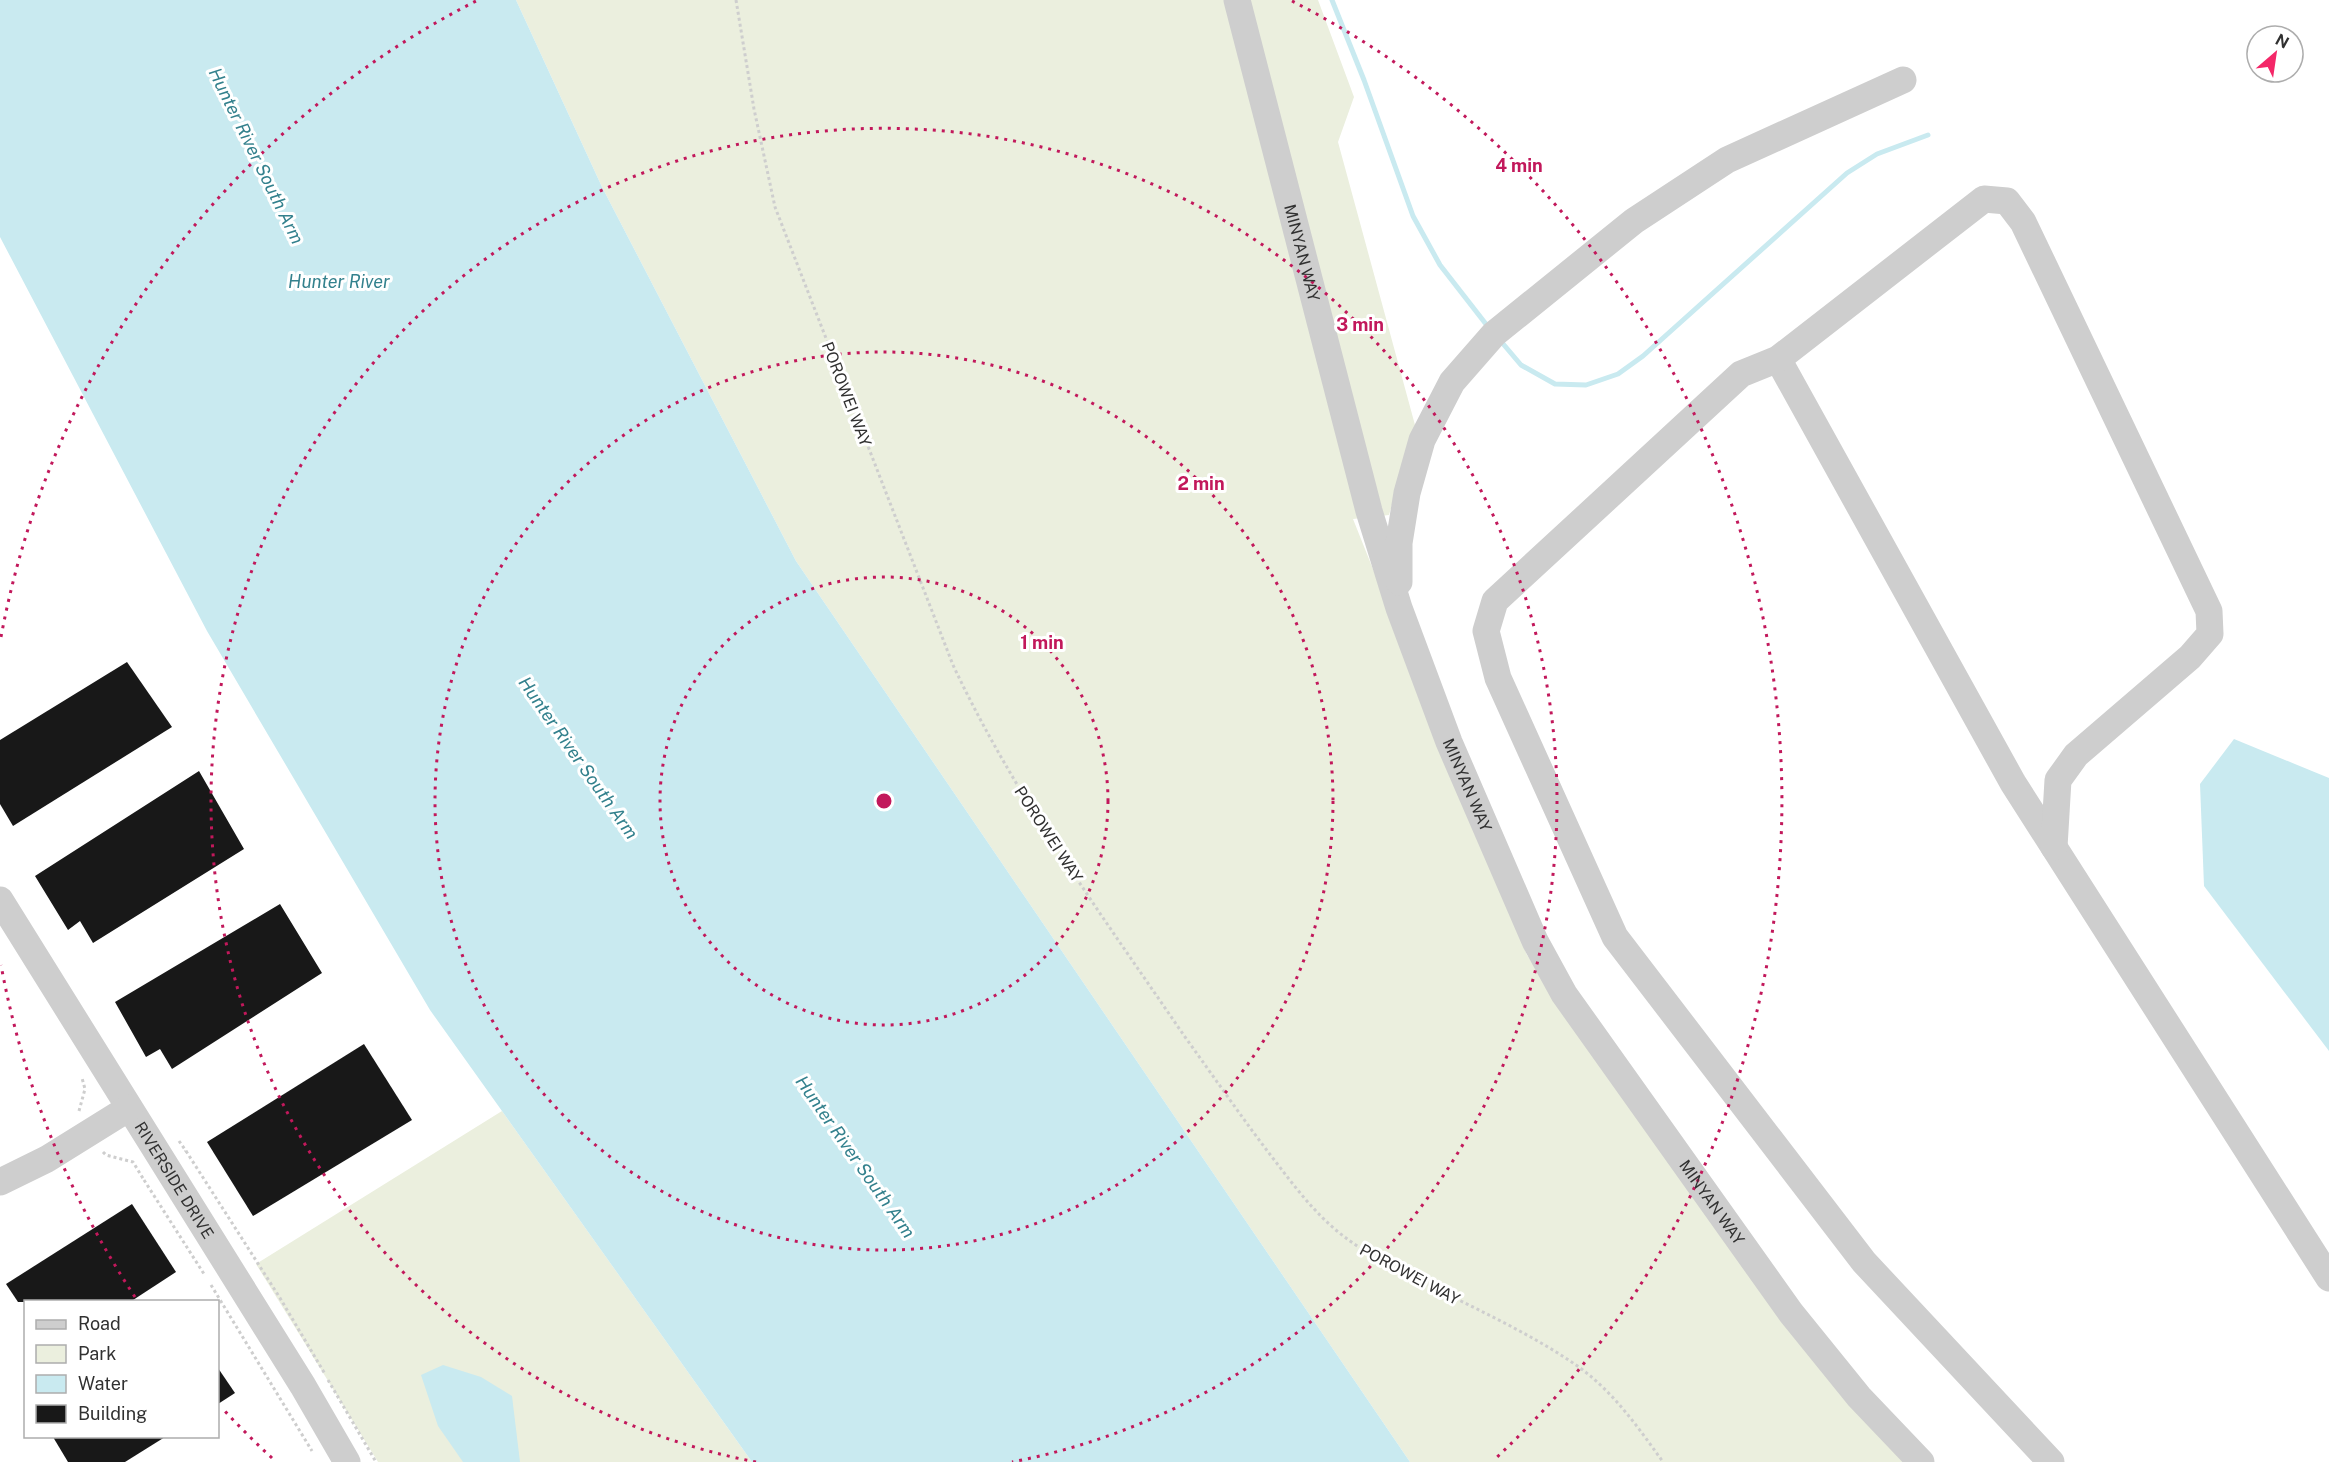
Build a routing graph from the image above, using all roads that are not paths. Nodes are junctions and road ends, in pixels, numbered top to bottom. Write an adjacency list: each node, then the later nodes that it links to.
1 (1237, 0): 4 (street, MINYAN WAY)
2 (1903, 80): 4 (street)
3 (1778, 358): 5 (street); 5 (street); 12 (street)
4 (1399, 608): 11 (street, MINYAN WAY)
5 (2054, 847): 9 (street)
6 (0, 900): 7 (street, RIVERSIDE DRIVE)
7 (129, 1108): 8 (street); 10 (street, RIVERSIDE DRIVE)
8 (0, 1182)
9 (2329, 1278)
10 (347, 1462)
11 (1920, 1462)
12 (2051, 1462)

